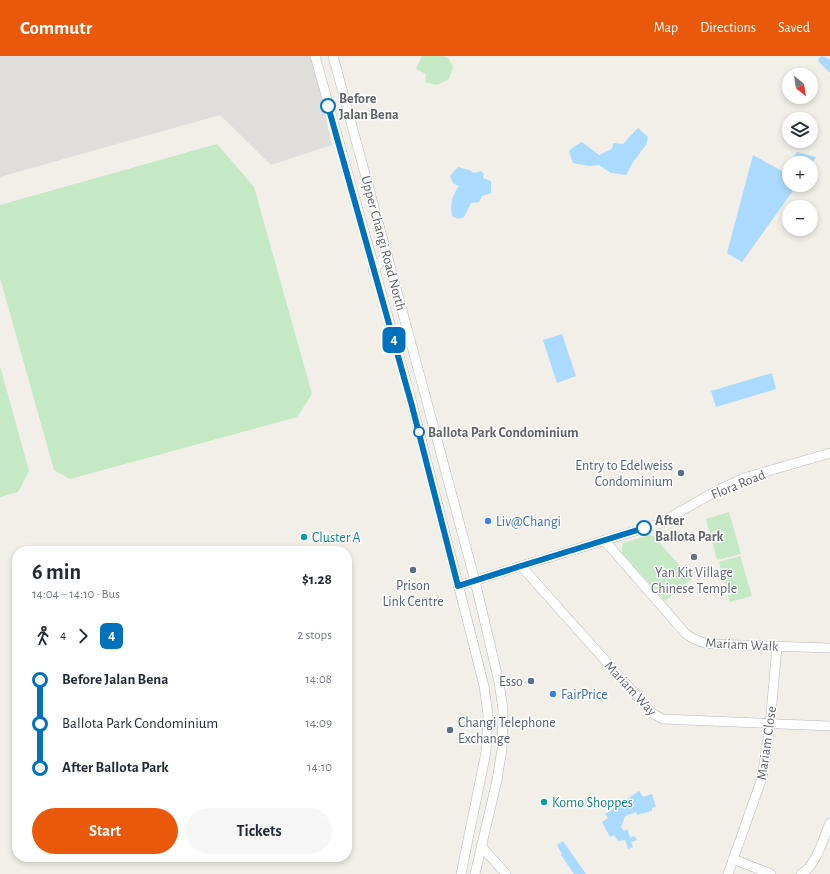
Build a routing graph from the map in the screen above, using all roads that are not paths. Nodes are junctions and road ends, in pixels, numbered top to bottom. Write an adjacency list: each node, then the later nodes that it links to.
1 (315, 56): 4 (street, Upper Changi Road North)
2 (333, 56): 3 (street, Upper Changi Road North)
3 (388, 256): 4 (street); 8 (street, Upper Changi Road North)
4 (374, 270): 9 (street, Upper Changi Road North)
5 (830, 453): 6 (street, Flora Road)
6 (604, 540): 7 (street); 10 (street, Mariam Walk)
7 (521, 566): 8 (street); 12 (street, Mariam Way)
8 (475, 581): 9 (street); 15 (street, Upper Changi Road North)
9 (458, 586): 17 (street, Upper Changi Road North)
10 (777, 646): 11 (street, Mariam Walk); 12 (street, Mariam Close)
11 (830, 648)
12 (770, 724): 13 (street, Mariam Way); 16 (street, Mariam Close)
13 (830, 726)
14 (830, 823): 22 (street)
15 (482, 846): 18 (street, Upper Changi Road North); 19 (street)
16 (733, 859): 20 (street, Mariam Close); 21 (street)
17 (461, 874)
18 (475, 874)
19 (506, 874)
20 (728, 874)
21 (771, 874)
22 (801, 874)

